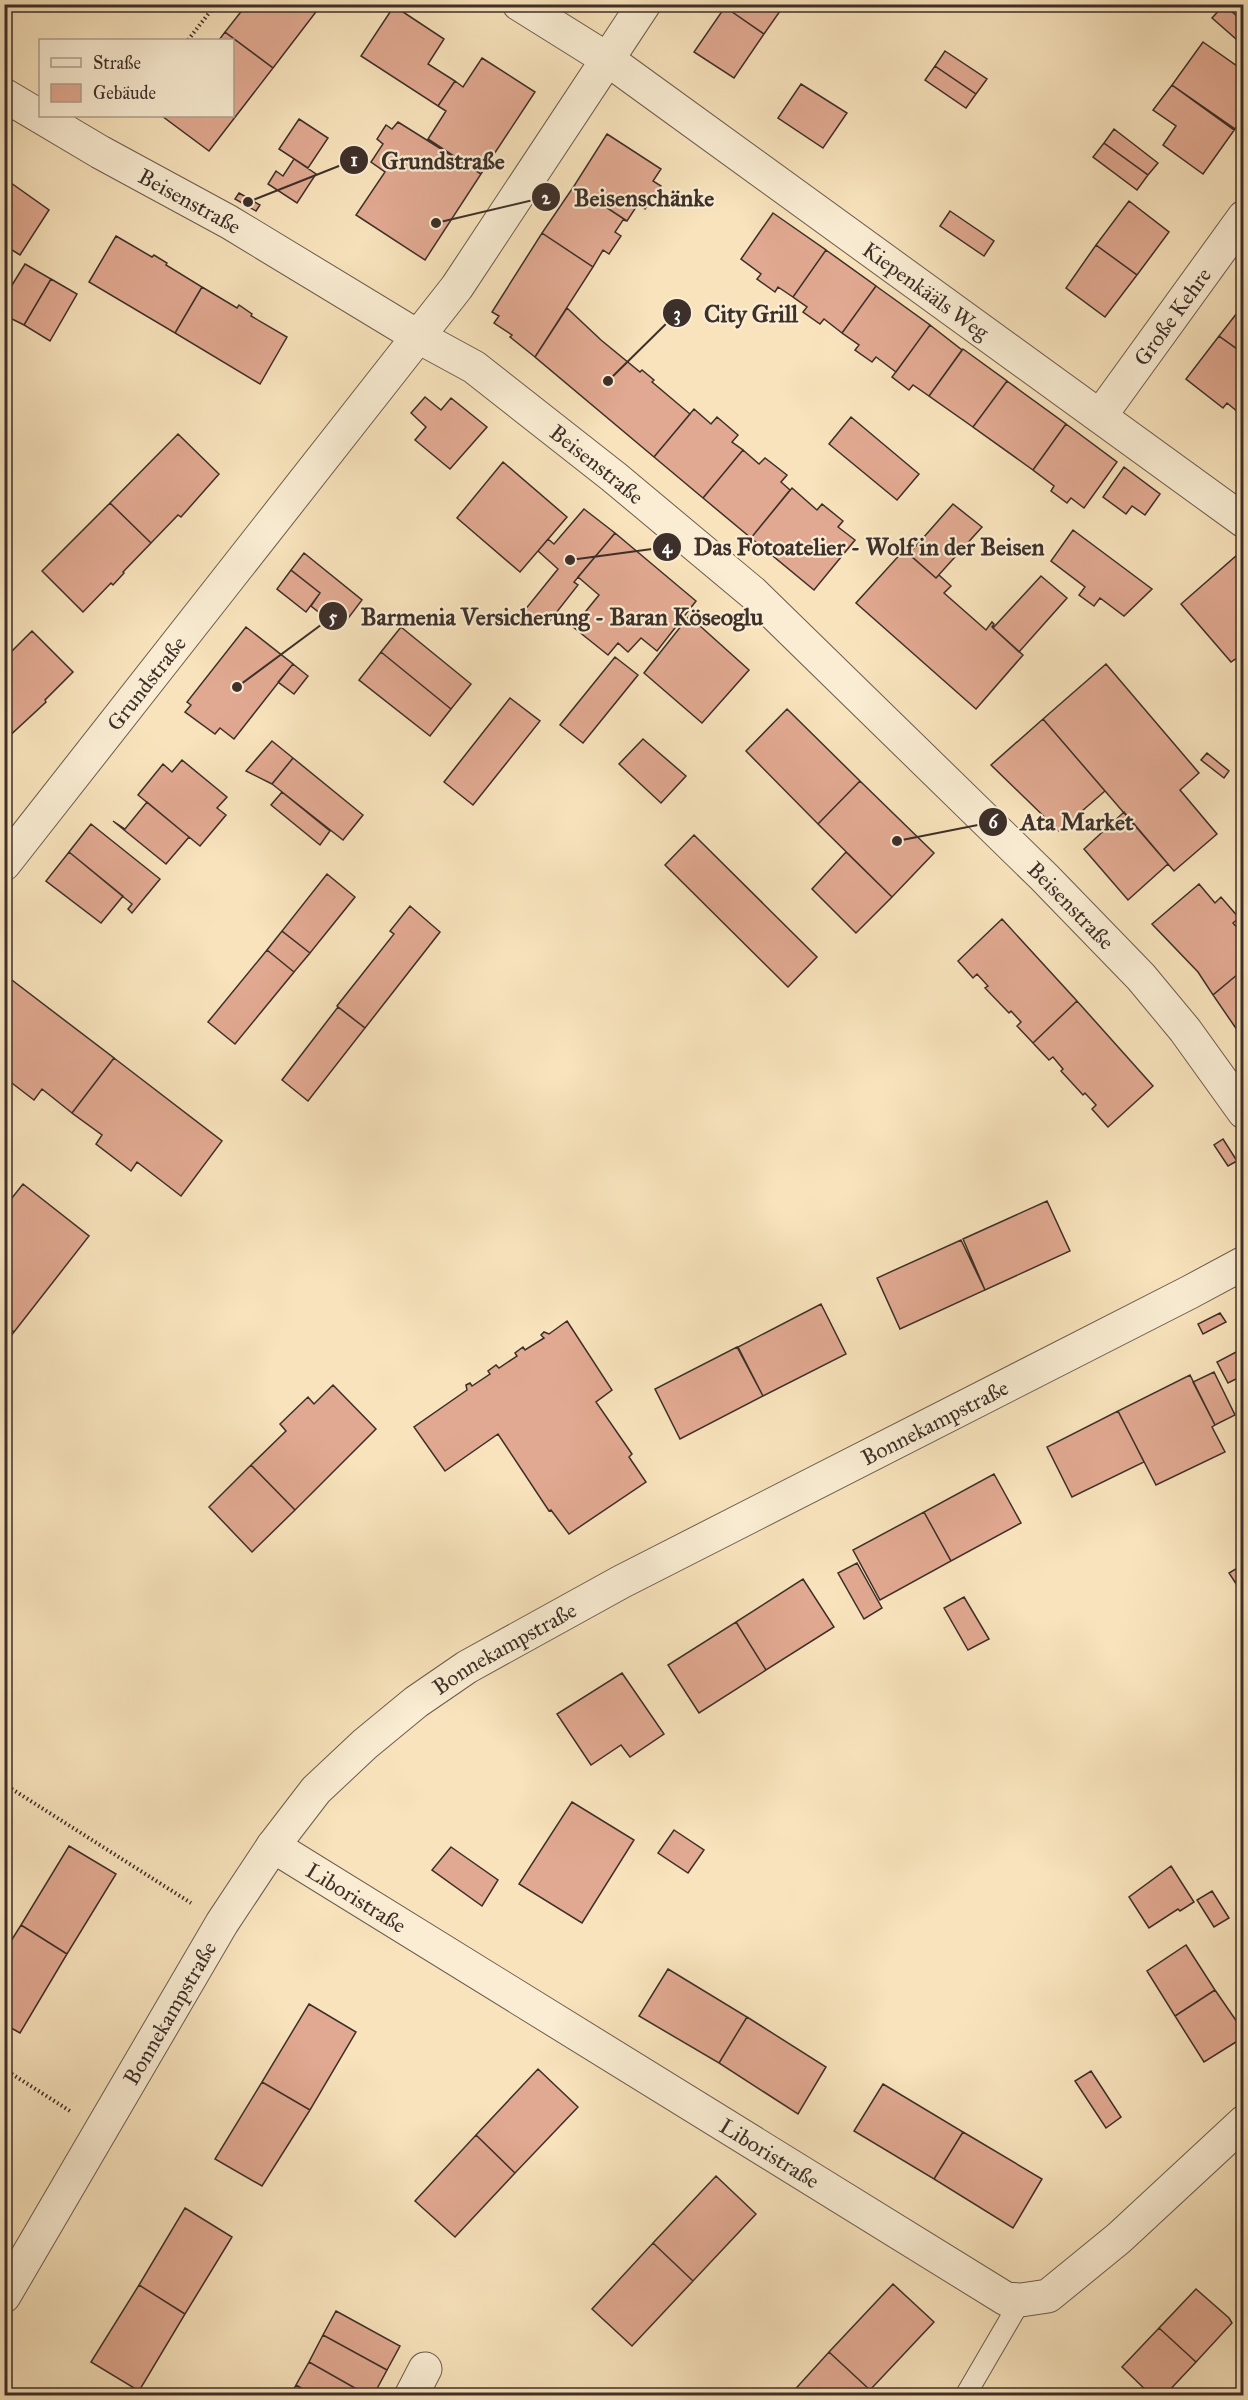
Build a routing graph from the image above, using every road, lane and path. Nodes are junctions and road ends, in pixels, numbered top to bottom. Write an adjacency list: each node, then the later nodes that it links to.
1 (216, 4): 4 (path)
2 (519, 4): 5 (street, Kiepenkääls Weg)
3 (644, 4): 5 (street, Grundstraße)
4 (189, 39)
5 (607, 59): 10 (street, Grundstraße); 11 (street, Kiepenkääls Weg)
6 (4, 95): 7 (street, Beisenstraße)
7 (39, 116)
8 (40, 117): 10 (street, Beisenstraße)
9 (1244, 217): 11 (street, Große Kehre)
10 (417, 336): 13 (street, Grundstraße); 14 (street, Beisenstraße)
11 (1100, 416): 12 (street, Kiepenkääls Weg)
12 (1244, 521)
13 (4, 864)
14 (1244, 1112)
15 (1244, 1263): 17 (street, Bonnekampstraße)
16 (4, 1784): 18 (path)
17 (273, 1846): 18 (street, Bonnekampstraße); 23 (street, Liboristraße)
18 (222, 1923): 21 (street, Bonnekampstraße)
19 (4, 2069): 21 (path)
20 (1244, 2122): 23 (street, Liboristraße)
21 (101, 2131): 22 (street, Bonnekampstraße)
22 (4, 2296)
23 (1022, 2300): 24 (lane)
24 (965, 2396)

